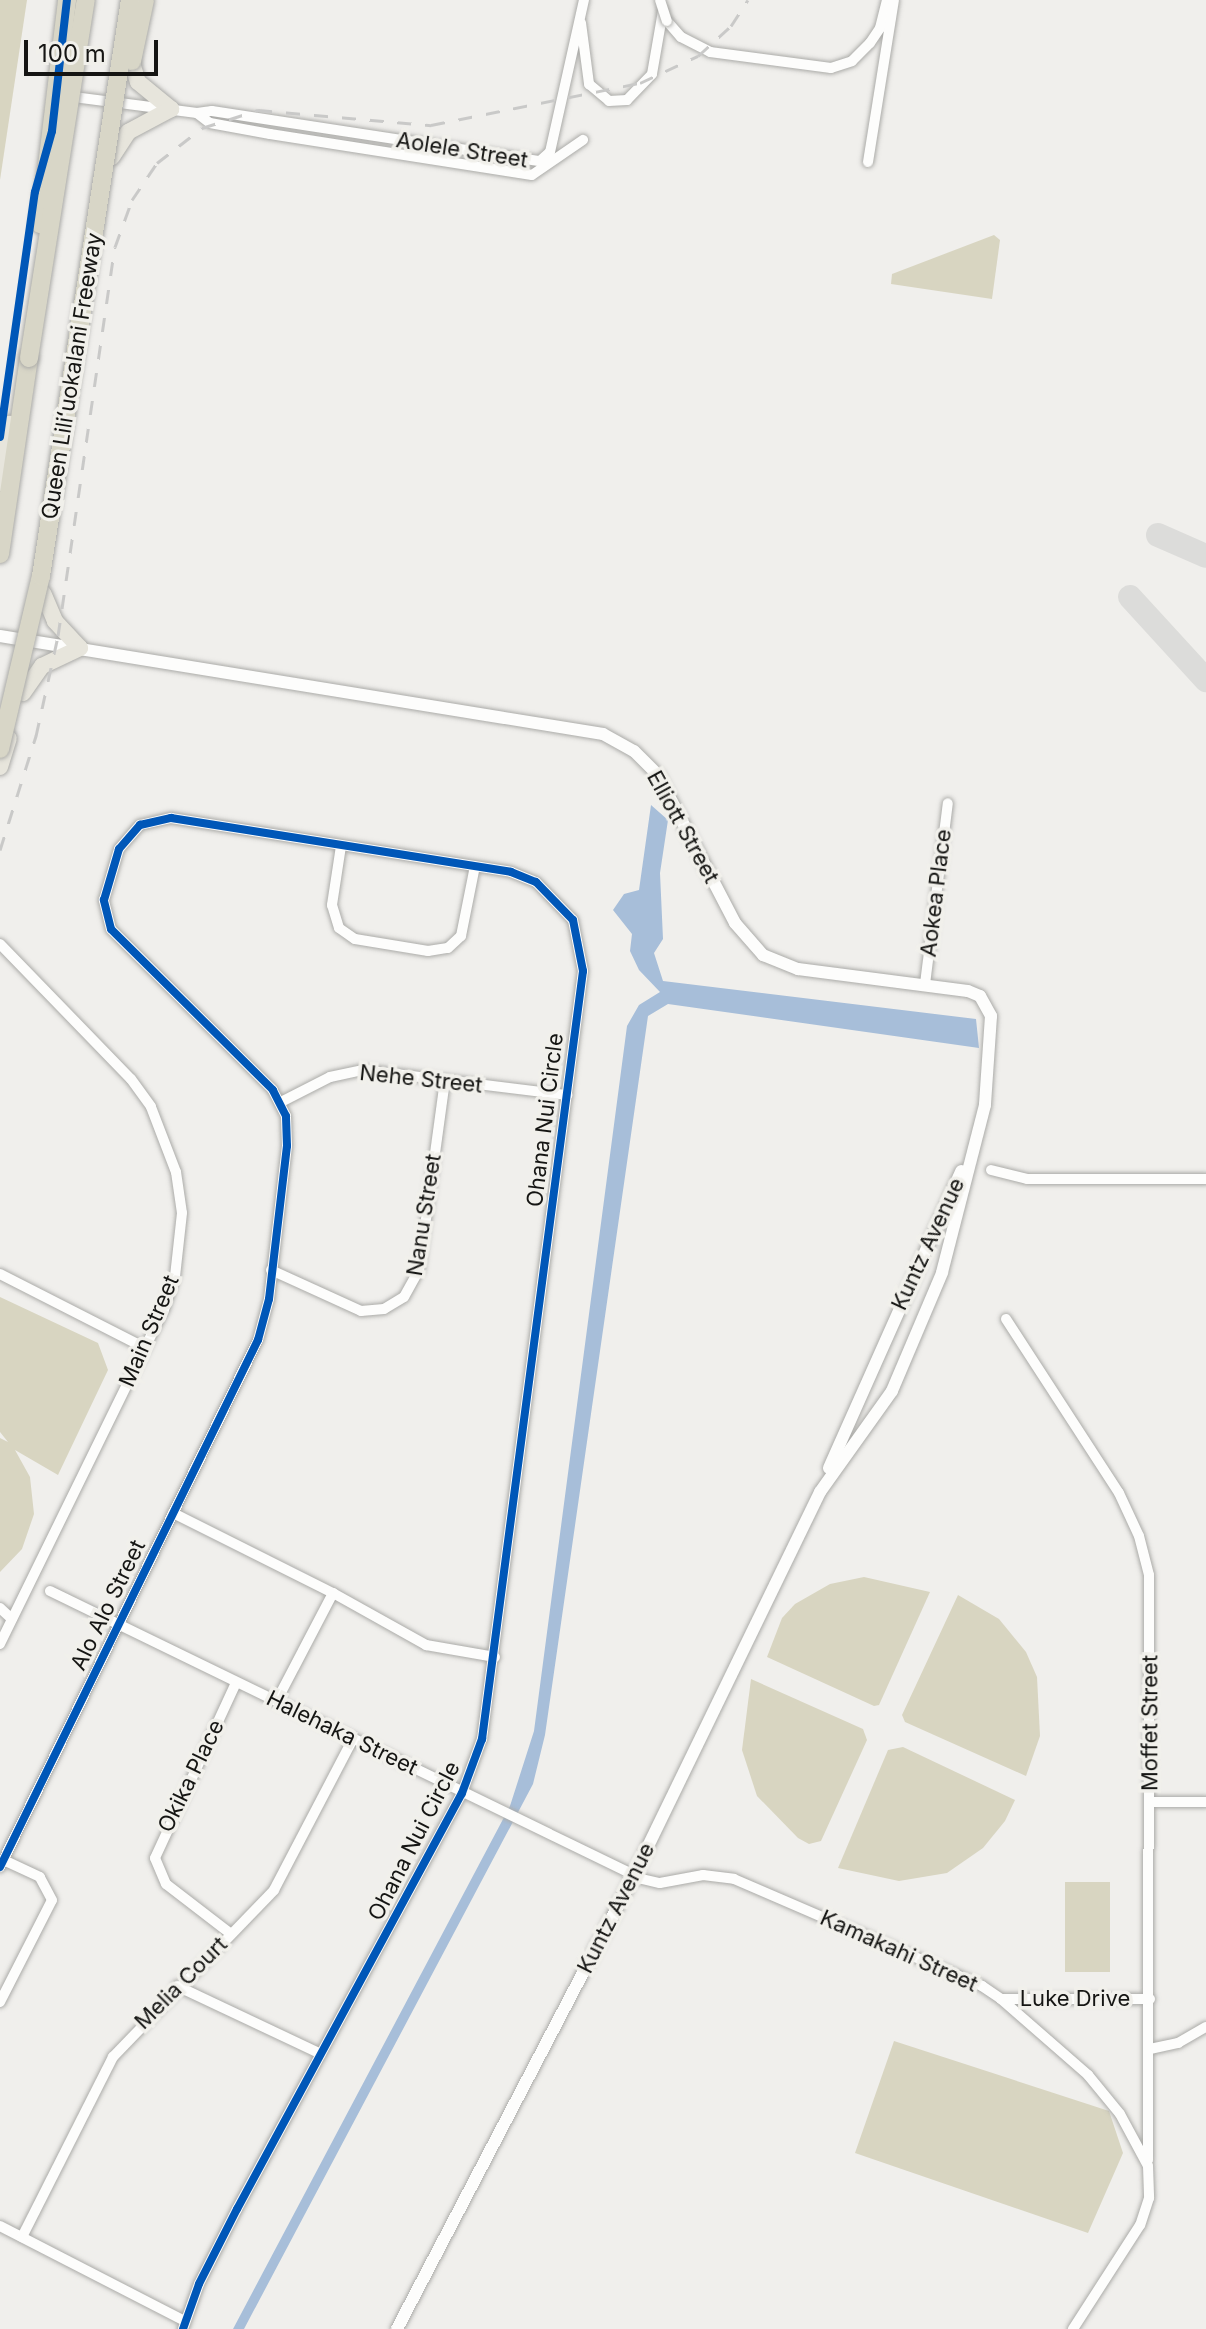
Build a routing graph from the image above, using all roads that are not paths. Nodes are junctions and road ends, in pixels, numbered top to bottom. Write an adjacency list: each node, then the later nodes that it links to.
1 (67, 0): 22 (highway, bridge)
2 (78, 0): 13 (main road)
3 (86, 0): 22 (highway, Queen Liliʻuokalani Freeway, bridge)
4 (130, 0): 23 (highway, Queen Liliʻuokalani Freeway, bridge)
5 (137, 0): 12 (main road)
6 (145, 0): 23 (highway, bridge)
7 (584, 0): 11 (street, Aolele Street)
8 (662, 0): 9 (street, bridge); 11 (street)
9 (887, 0)
10 (894, 0): 20 (street)
11 (581, 21): 19 (street, Aolele Street)
12 (129, 53): 14 (main road); 15 (main road)
13 (63, 96): 14 (street, Aolele Street); 24 (main road)
14 (120, 105): 15 (street, Aolele Street); 18 (main road)
15 (171, 109): 16 (street, Aolele Street); 18 (main road)
16 (311, 134): 19 (street, Aolele Street); 21 (street, Aolele Street)
17 (583, 140): 21 (street, Aolele Street)
18 (112, 157): 26 (main road)
19 (508, 158): 21 (street)
20 (868, 162)
21 (499, 169)
22 (29, 358): 25 (highway, Queen Liliʻuokalani Freeway)
23 (68, 406): 31 (highway, Queen Liliʻuokalani Freeway, bridge)
24 (0, 483)
25 (0, 554)
26 (43, 593): 28 (main road); 29 (main road)
27 (0, 636): 28 (street, Elliott Street)
28 (33, 641): 29 (street, Elliott Street); 30 (main road)
29 (80, 648): 30 (main road); 37 (street, Elliott Street)
30 (23, 693): 32 (main road)
31 (0, 749)
32 (0, 767)
33 (948, 803): 37 (street, Aokea Place)
34 (341, 846): 35 (street, Ohana Nui Circle); 35 (street); 40 (street, Ohana Nui Circle)
35 (475, 866): 39 (street, Ohana Nui Circle)
36 (0, 946): 47 (street, Main Street)
37 (925, 984): 41 (street, Elliott Street)
38 (445, 1081): 39 (street, Nehe Street); 40 (street, Nehe Street); 44 (street, Nanu Street)
39 (567, 1095): 56 (street, Ohana Nui Circle)
40 (281, 1102): 44 (street)
41 (968, 1160): 48 (street, Kuntz Avenue); 48 (street, Kuntz Avenue)
42 (991, 1170): 43 (street)
43 (1206, 1179)
44 (271, 1270): 49 (street, Alo Alo Street)
45 (0, 1274): 47 (street)
46 (1006, 1319): 61 (street, Moffet Street)
47 (145, 1348): 53 (street, Main Street)
48 (825, 1483): 64 (street, Kuntz Avenue)
49 (173, 1513): 51 (street); 54 (street, Alo Alo Street)
50 (50, 1591): 54 (street, Halehaka Street)
51 (333, 1593): 56 (street); 58 (street)
52 (0, 1608): 53 (street)
53 (12, 1619): 55 (street, Main Street)
54 (119, 1624): 57 (street, Halehaka Street); 63 (street, Alo Alo Street)
55 (0, 1644)
56 (495, 1657): 60 (street, Ohana Nui Circle)
57 (236, 1683): 58 (street, Halehaka Street); 65 (street, Okika Place)
58 (277, 1700): 59 (street, Halehaka Street)
59 (353, 1739): 60 (street, Halehaka Street); 65 (street, Melia Court)
60 (462, 1793): 64 (street, Halehaka Street); 72 (street, Ohana Nui Circle)
61 (1151, 1802): 62 (street); 68 (street, Moffet Street)
62 (1206, 1802)
63 (2, 1863): 69 (street)
64 (634, 1875): 67 (street, Kamakahi Street); 77 (street, Kuntz Avenue)
65 (231, 1934): 66 (street, Melia Court)
66 (177, 1986): 72 (street); 75 (street, Melia Court)
67 (1001, 1999): 68 (street, Luke Drive); 73 (street, Kamakahi Street)
68 (1150, 1999): 71 (street, Moffet Street)
69 (0, 2002)
70 (1206, 2027): 71 (street)
71 (1150, 2049): 73 (street, Moffet Street)
72 (321, 2054): 76 (street, Ohana Nui Circle)
73 (1148, 2166): 78 (street)
74 (0, 2226): 75 (street, Ohana Nui Circle)
75 (22, 2237): 76 (street, Ohana Nui Circle)
76 (184, 2325)
77 (397, 2329)
78 (1073, 2329)

